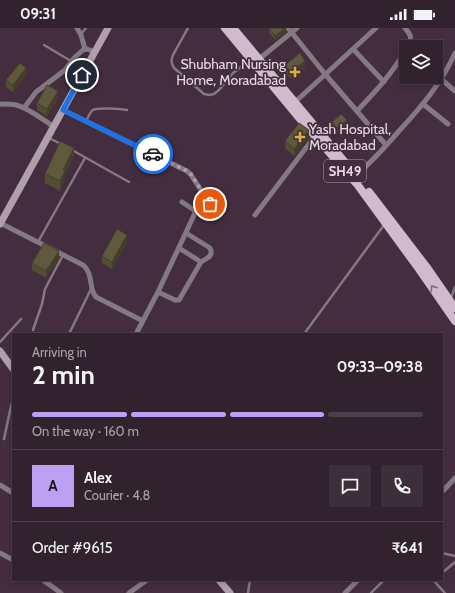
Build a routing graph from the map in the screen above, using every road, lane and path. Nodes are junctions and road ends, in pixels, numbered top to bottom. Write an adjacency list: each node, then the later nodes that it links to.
1 (76, 28): 11 (street)
2 (86, 28): 11 (lane)
3 (108, 28): 16 (street)
4 (188, 28): 18 (lane)
5 (226, 28): 18 (main road, SH49)
6 (233, 28): 18 (main road, SH49)
7 (297, 28): 10 (street)
8 (376, 28): 15 (street)
9 (405, 28): 12 (street)
10 (290, 30): 18 (street); 21 (street)
11 (81, 35): 14 (street)
12 (410, 40)
13 (44, 45): 19 (lane)
14 (85, 49): 16 (street); 19 (street)
15 (353, 49): 21 (street); 24 (street)
16 (94, 52): 31 (street)
17 (454, 57): 22 (street)
18 (255, 59): 27 (main road, SH49); 37 (main road, SH49)
19 (71, 61): 30 (street)
20 (399, 62): 24 (street)
21 (325, 74): 27 (street); 33 (street)
22 (443, 76)
23 (443, 81): 26 (street)
24 (384, 82): 33 (street)
25 (437, 84): 29 (street)
26 (455, 91)
27 (295, 102): 41 (main road, SH49)
28 (0, 104): 30 (street)
29 (423, 104): 35 (street); 39 (street)
30 (24, 108): 36 (street)
31 (63, 110): 34 (street); 36 (street)
32 (126, 110): 34 (lane)
33 (357, 112): 39 (street)
34 (86, 121): 44 (street)
35 (448, 124)
36 (54, 126): 38 (street)
37 (315, 136): 45 (street); 47 (main road, SH49)
38 (48, 137): 40 (lane); 46 (street)
39 (386, 145): 41 (street)
40 (85, 158): 42 (lane); 49 (lane)
41 (356, 175): 56 (main road, SH49)
42 (129, 182)
43 (182, 202): 48 (street)
44 (210, 204)
45 (255, 215)
46 (0, 223): 49 (street)
47 (386, 223): 60 (main road, SH49, one-way to 47); 64 (lane)
48 (186, 233): 50 (street); 52 (street)
49 (38, 242): 51 (street)
50 (179, 248): 52 (street); 55 (street)
51 (63, 255): 53 (street); 61 (lane)
52 (201, 262): 55 (street)
53 (92, 287): 59 (street); 62 (lane)
54 (455, 287): 56 (lane)
55 (158, 292): 59 (street)
56 (450, 301): 57 (main road, SH49)
57 (455, 308)
58 (21, 319): 65 (lane)
59 (143, 321): 63 (street)
60 (455, 321)
61 (33, 330)
62 (69, 333)
63 (137, 333)
64 (305, 333)
65 (0, 342)
66 (0, 351): 67 (street)
67 (12, 368)
68 (12, 403): 69 (lane)
69 (4, 439)
70 (455, 478): 72 (street)
71 (0, 485): 73 (street)
72 (443, 491)
73 (12, 492)
74 (0, 553): 77 (street)
75 (443, 553): 76 (lane)
76 (455, 556)
77 (12, 559)
78 (455, 562): 79 (lane)
79 (443, 572)
80 (44, 581): 87 (street)
81 (146, 581): 88 (street)
82 (220, 581): 89 (street)
83 (250, 581): 90 (lane)
84 (357, 581): 91 (street)
85 (383, 581): 92 (lane)
86 (434, 581): 93 (lane)
87 (61, 593)
88 (129, 593)
89 (230, 593)
90 (248, 593)
91 (345, 593)
92 (371, 593)
93 (446, 593)

